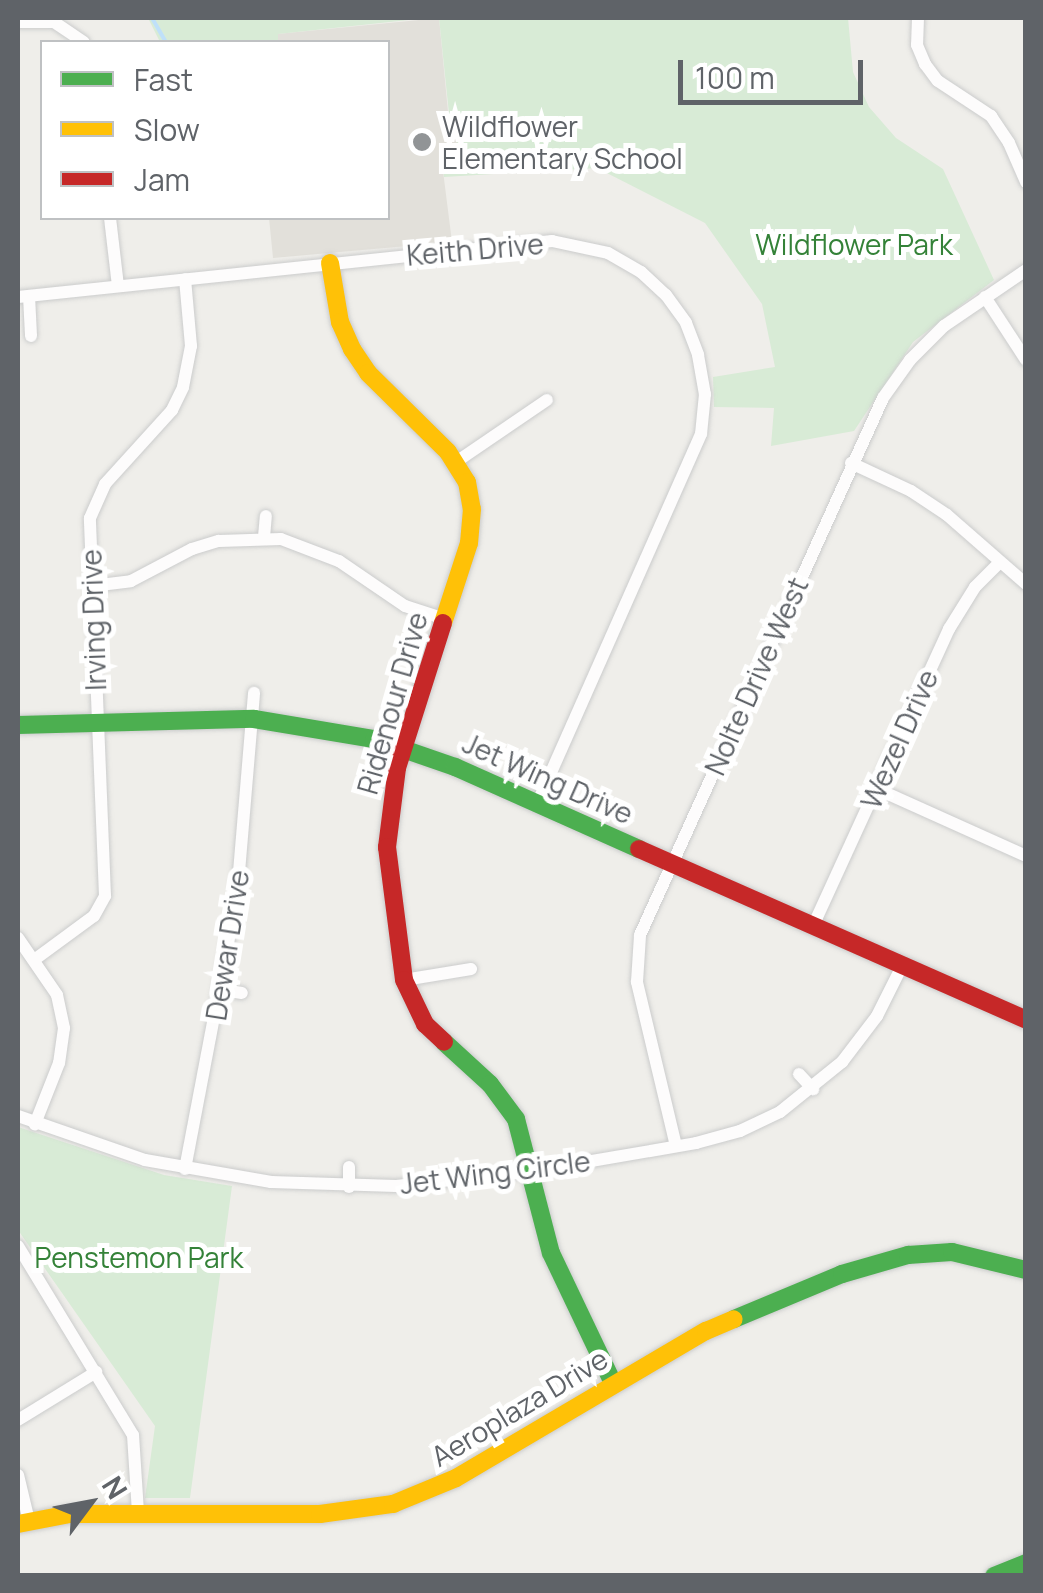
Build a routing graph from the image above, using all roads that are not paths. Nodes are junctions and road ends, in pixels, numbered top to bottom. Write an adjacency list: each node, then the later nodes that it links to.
1 (918, 18): 4 (street)
2 (18, 22): 3 (street)
3 (81, 40)
4 (1026, 182)
5 (110, 220): 9 (street)
6 (330, 263): 8 (street, Keith Drive); 15 (main road, Ridenour Drive); 29 (street, Keith Drive)
7 (1026, 270): 11 (street, Nolte Drive West)
8 (185, 279): 9 (street, Keith Drive); 21 (street, Irving Drive)
9 (118, 286): 10 (street, Keith Drive)
10 (23, 296): 12 (street)
11 (985, 296): 13 (street); 16 (street, Nolte Drive West)
12 (31, 336)
13 (1026, 360)
14 (546, 400): 15 (street)
15 (456, 462): 22 (main road, Ridenour Drive)
16 (851, 462): 19 (street); 31 (street, Nolte Drive West)
17 (266, 516): 18 (street)
18 (264, 538): 21 (street); 22 (street)
19 (1000, 562): 20 (street); 28 (street, Wezel Drive)
20 (1026, 584)
21 (92, 586): 25 (street, Irving Drive)
22 (445, 619): 27 (main road, Ridenour Drive)
23 (254, 693): 24 (street, Dewar Drive)
24 (254, 719): 25 (main road, Jet Wing Drive); 27 (main road, Jet Wing Drive); 38 (street, Dewar Drive)
25 (97, 721): 26 (main road, Jet Wing Drive); 34 (street, Irving Drive)
26 (18, 726)
27 (404, 748): 29 (main road, Jet Wing Drive); 37 (main road, Ridenour Drive)
28 (877, 789): 30 (street); 32 (street, Wezel Drive)
29 (537, 804): 31 (main road, Jet Wing Drive)
30 (1026, 856)
31 (672, 862): 32 (main road, Jet Wing Drive); 45 (street, Nolte Drive West)
32 (813, 926): 35 (main road, Jet Wing Drive)
33 (18, 938): 34 (street)
34 (34, 960): 44 (street)
35 (902, 966): 40 (main road, Jet Wing Drive); 42 (street, Jet Wing Circle)
36 (471, 969): 37 (street)
37 (404, 980): 48 (main road, Ridenour Drive)
38 (222, 990): 39 (street); 47 (street, Dewar Drive)
39 (242, 993)
40 (1026, 1020)
41 (799, 1074): 42 (street)
42 (813, 1089): 45 (street, Jet Wing Circle)
43 (18, 1116): 44 (street, Jet Wing Circle)
44 (35, 1124): 47 (street, Jet Wing Circle)
45 (676, 1146): 48 (street, Jet Wing Circle)
46 (349, 1167): 49 (street)
47 (185, 1169): 49 (street, Jet Wing Circle)
48 (533, 1171): 49 (street, Jet Wing Circle); 53 (main road, Ridenour Drive)
49 (349, 1187)
50 (18, 1246): 52 (street)
51 (1026, 1270): 53 (main road, Aeroplaza Drive)
52 (96, 1372): 54 (street); 56 (street)
53 (613, 1383): 56 (main road, Aeroplaza Drive)
54 (18, 1420)
55 (18, 1474): 57 (street)
56 (138, 1512): 57 (main road, Aeroplaza Drive)
57 (23, 1522)
58 (1026, 1562): 59 (main road)
59 (995, 1575)

